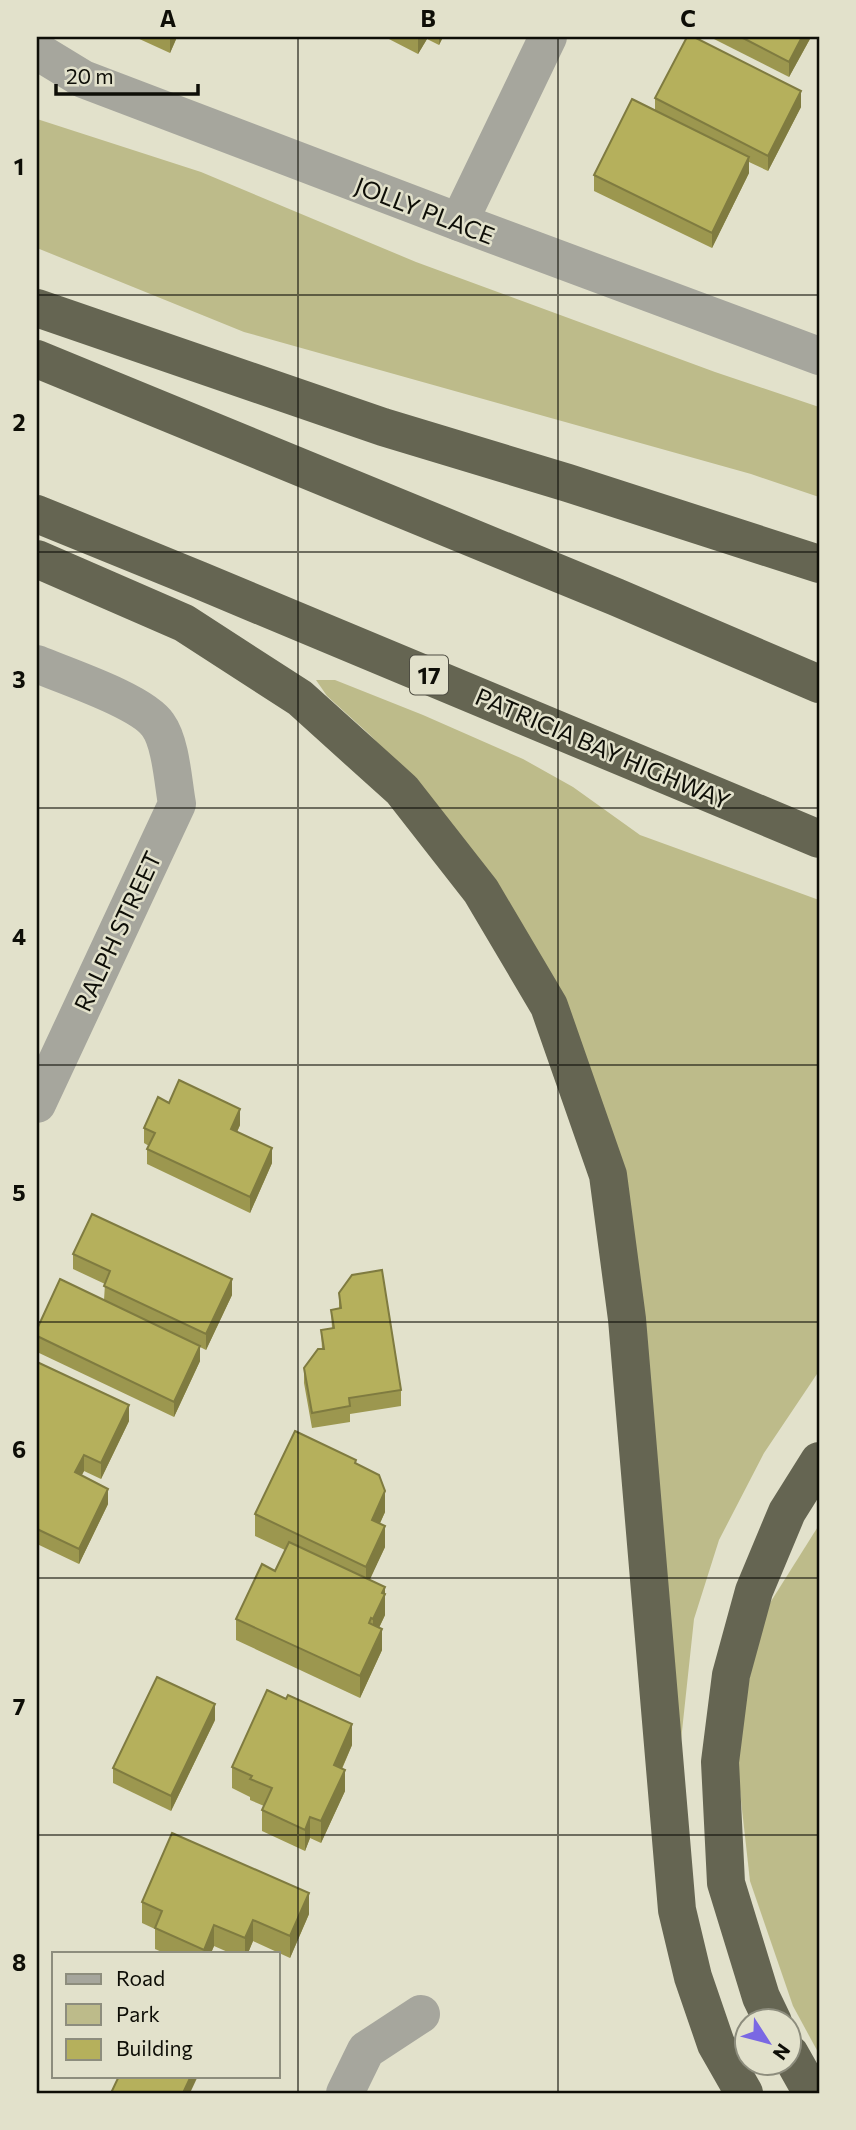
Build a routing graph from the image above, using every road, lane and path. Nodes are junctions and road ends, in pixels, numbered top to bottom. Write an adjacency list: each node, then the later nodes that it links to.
1 (548, 37): 3 (street)
2 (37, 51): 3 (street, JOLLY PLACE)
3 (458, 222): 5 (street, JOLLY PLACE)
4 (37, 307): 9 (highway)
5 (819, 356)
6 (37, 359): 11 (highway)
7 (37, 514): 12 (highway, PATRICIA BAY HIGHWAY / 17)
8 (37, 559): 18 (highway)
9 (819, 564)
10 (37, 664): 13 (street, RALPH STREET)
11 (819, 684)
12 (819, 839)
13 (37, 1104)
14 (819, 1461): 15 (highway)
15 (766, 2008)
16 (421, 2014): 17 (street)
17 (345, 2093)
18 (744, 2093)

